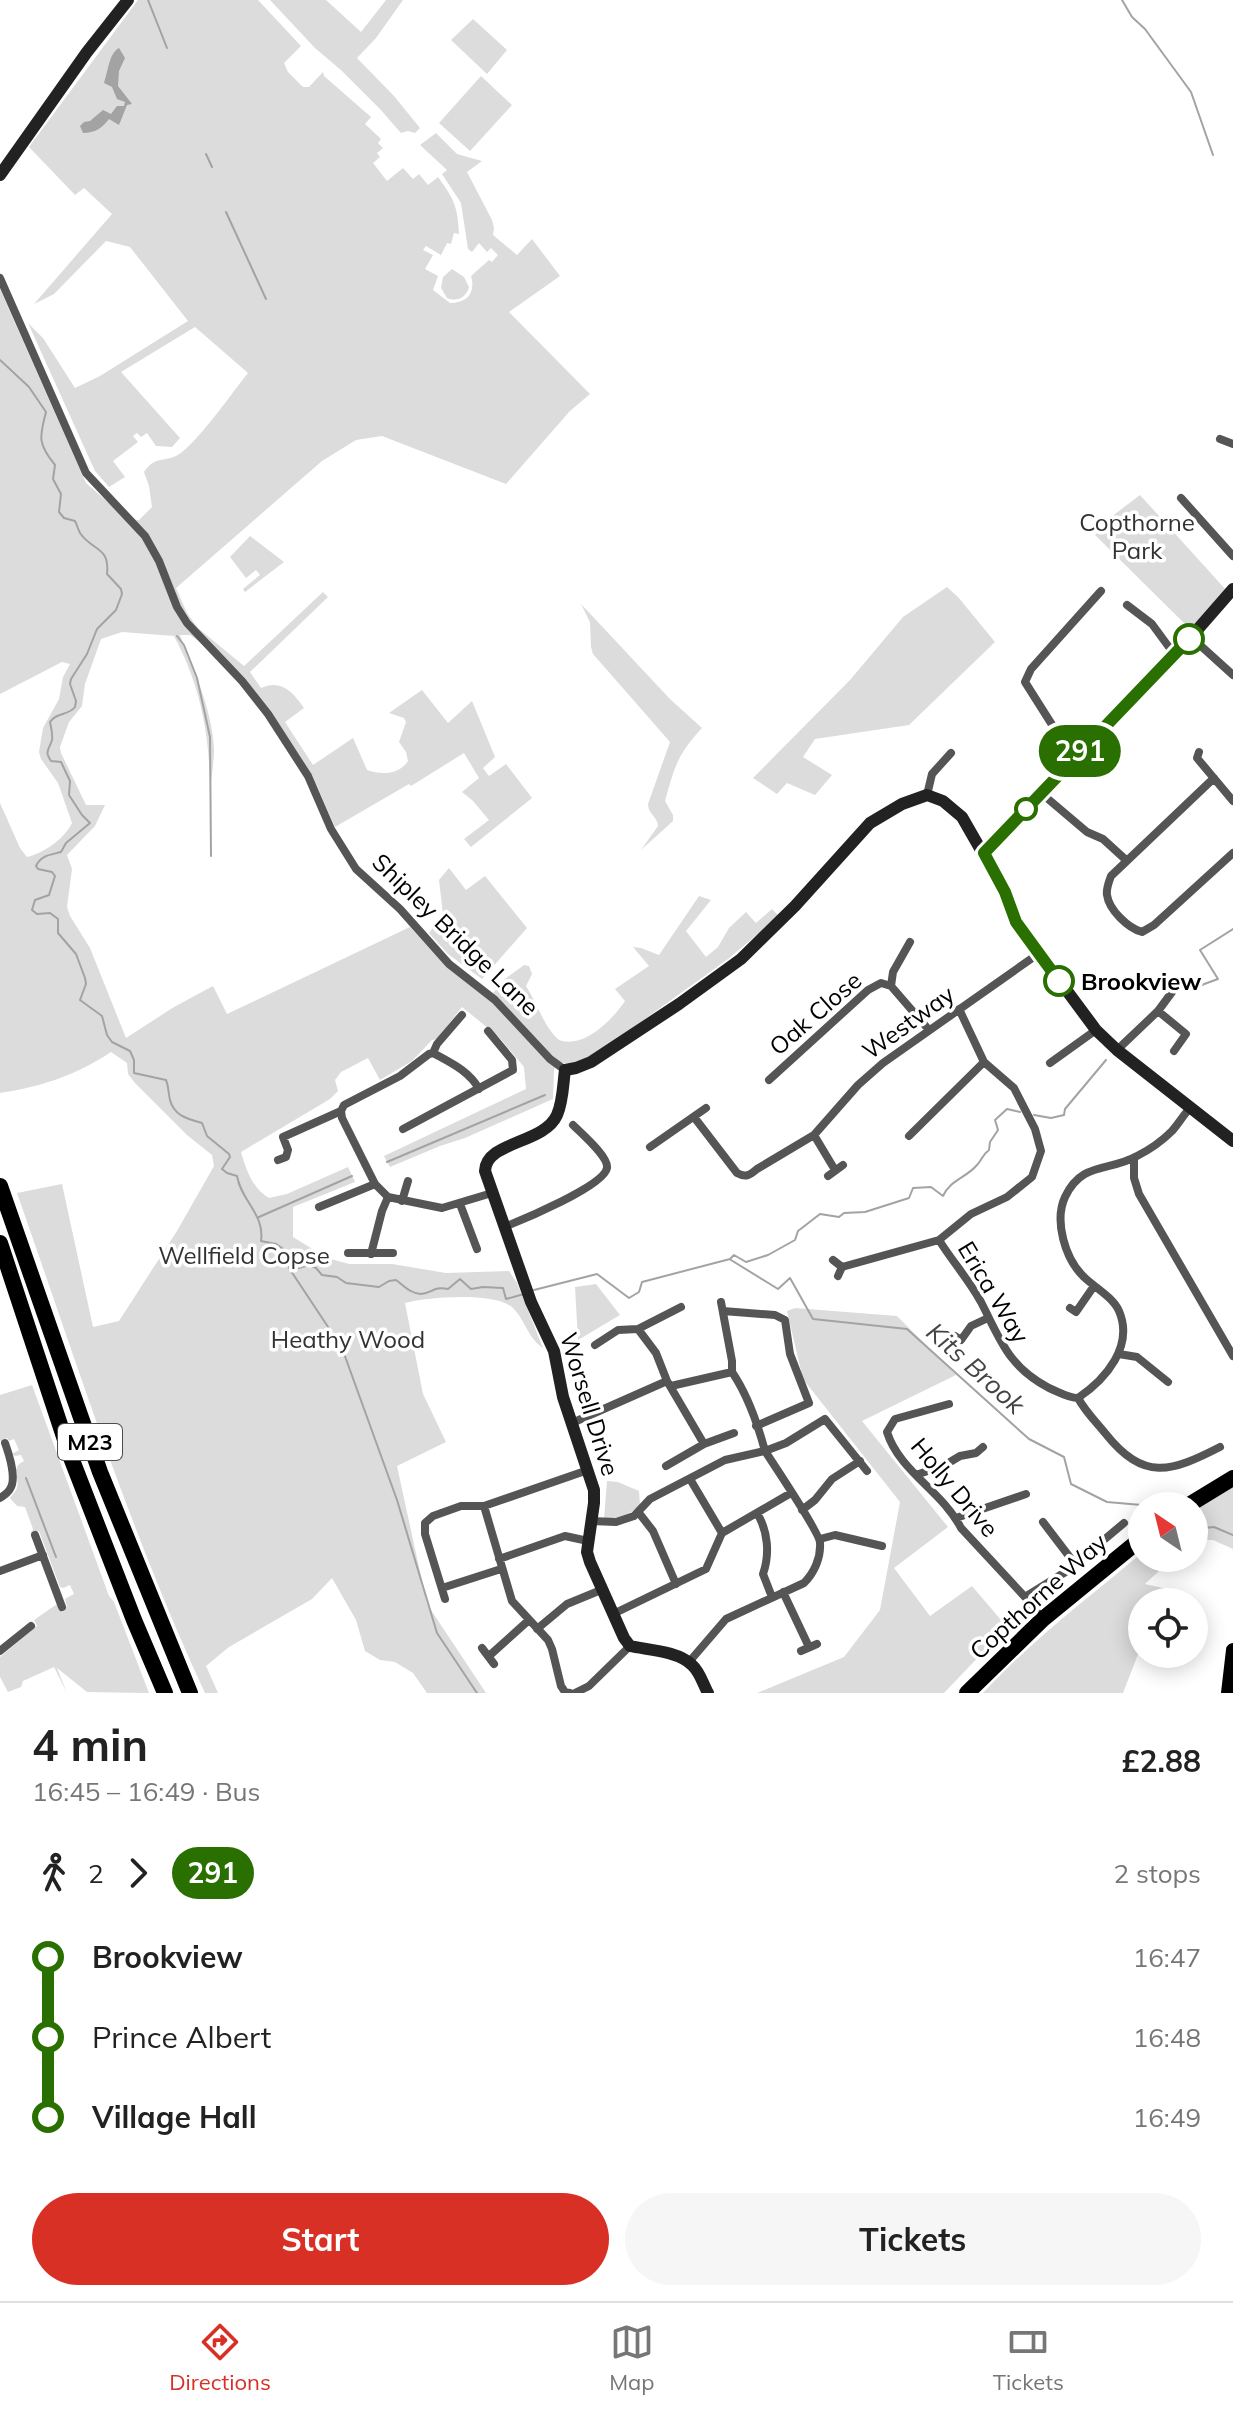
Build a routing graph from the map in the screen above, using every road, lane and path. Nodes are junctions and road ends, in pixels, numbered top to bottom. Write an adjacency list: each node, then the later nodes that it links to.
1 (128, 0): 2 (street)
2 (0, 175)
3 (0, 278): 39 (street, Shipley Bridge Lane)
4 (1220, 439): 5 (street)
5 (1233, 444)
6 (1181, 498): 7 (street)
7 (1233, 556)
8 (1233, 589): 11 (street)
9 (1101, 591): 14 (street)
10 (1129, 609): 12 (street)
11 (1191, 637): 12 (street); 13 (street)
12 (1174, 654): 14 (street)
13 (1233, 675)
14 (1078, 752): 18 (street)
15 (951, 753): 19 (street)
16 (1196, 756): 17 (street)
17 (1214, 778): 20 (street); 23 (street)
18 (1041, 793): 21 (street); 23 (street)
19 (927, 795): 21 (street); 39 (street)
20 (1233, 801)
21 (984, 853): 25 (street)
22 (1233, 853): 23 (street)
23 (1126, 860)
24 (911, 940): 27 (street, Oak Close)
25 (1038, 954): 28 (street, Westway); 32 (street)
26 (1178, 984): 29 (street)
27 (891, 986): 31 (street, Oak Close); 40 (street, Oak Close)
28 (959, 1009): 31 (street, Westway); 37 (street)
29 (1158, 1011): 34 (street); 35 (street)
30 (462, 1015): 36 (street)
31 (929, 1030): 49 (street, Westway)
32 (1096, 1030): 34 (street); 38 (street)
33 (488, 1031): 41 (street)
34 (1117, 1050): 42 (street)
35 (1174, 1051)
36 (433, 1053): 41 (street); 44 (street)
37 (984, 1062): 50 (street); 64 (street)
38 (1050, 1063)
39 (565, 1070): 58 (street, Worsell Drive)
40 (769, 1080)
41 (479, 1089): 47 (street)
42 (1191, 1107): 48 (street); 52 (street)
43 (706, 1108): 45 (street)
44 (341, 1111): 53 (street); 56 (street)
45 (694, 1117): 49 (street, Westway); 51 (street)
46 (573, 1125): 63 (street)
47 (403, 1129)
48 (1231, 1133)
49 (814, 1135): 54 (street)
50 (909, 1136)
51 (650, 1147)
52 (1134, 1159): 71 (street); 79 (street)
53 (278, 1160)
54 (835, 1170)
55 (408, 1181): 60 (street)
56 (375, 1184): 59 (street); 62 (street)
57 (0, 1186): 142 (highway, M23)
58 (492, 1193): 61 (street); 63 (street, Worsell Drive)
59 (388, 1197): 60 (street); 69 (street)
60 (402, 1201): 61 (street)
61 (460, 1204): 66 (street)
62 (319, 1207)
63 (504, 1227): 85 (street, Worsell Drive)
64 (939, 1240): 70 (street); 74 (street, Erica Way)
65 (0, 1243): 141 (highway, M23)
66 (477, 1249)
67 (348, 1253): 69 (street)
68 (393, 1253): 69 (street)
69 (371, 1254)
70 (833, 1260)
71 (1094, 1286): 73 (street); 78 (street)
72 (681, 1307): 75 (street)
73 (1070, 1308)
74 (988, 1318): 76 (street); 83 (street, Erica Way)
75 (638, 1329): 77 (street); 82 (street)
76 (955, 1336)
77 (595, 1345)
78 (1119, 1354): 81 (street); 83 (street)
79 (1233, 1356)
80 (732, 1372): 82 (street); 86 (street); 86 (street)
81 (1168, 1382)
82 (670, 1385): 85 (street); 89 (street)
83 (1078, 1398): 91 (street, Erica Way)
84 (949, 1404): 97 (street, Holly Drive)
85 (572, 1423): 95 (street, Worsell Drive)
86 (756, 1426): 92 (street)
87 (734, 1433): 89 (street)
88 (5, 1443): 103 (street)
89 (704, 1444): 94 (street)
90 (983, 1447): 97 (street)
91 (1213, 1447)
92 (765, 1451): 93 (street); 99 (street); 100 (street)
93 (860, 1461): 96 (street); 105 (street)
94 (666, 1466)
95 (588, 1470): 104 (street); 109 (street, Worsell Drive)
96 (867, 1471)
97 (916, 1475): 108 (street, Holly Drive)
98 (1233, 1478): 101 (highway)
99 (690, 1479): 106 (street); 112 (street)
100 (791, 1493): 105 (street); 107 (street)
101 (1208, 1493)
102 (1026, 1494): 108 (street)
103 (0, 1498)
104 (484, 1506): 119 (street); 123 (street)
105 (802, 1510): 114 (street)
106 (639, 1513): 109 (street); 122 (street)
107 (757, 1513): 112 (street); 126 (street)
108 (956, 1518): 127 (street, Holly Drive)
109 (591, 1521): 115 (street, Worsell Drive)
110 (1043, 1522): 120 (street)
111 (1124, 1523): 120 (street)
112 (722, 1533): 122 (street)
113 (35, 1535): 118 (street)
114 (820, 1539): 116 (street); 125 (street)
115 (588, 1541): 119 (street); 124 (street, Worsell Drive)
116 (882, 1546)
117 (1128, 1549): 131 (highway, Copthorne Way)
118 (43, 1555): 121 (street); 129 (street)
119 (500, 1564): 123 (street); 132 (street)
120 (1075, 1564): 127 (street)
121 (0, 1571)
122 (676, 1584): 130 (street)
123 (442, 1588): 128 (street)
124 (601, 1590): 130 (street, Worsell Drive); 134 (street)
125 (783, 1592): 126 (street); 136 (street)
126 (772, 1597): 140 (street)
127 (1025, 1597): 131 (street, Holly Drive)
128 (445, 1599)
129 (62, 1607)
130 (613, 1614): 135 (street, Worsell Drive)
131 (1043, 1619): 145 (highway, Copthorne Way)
132 (529, 1620): 134 (street); 137 (street)
133 (31, 1626): 139 (street)
134 (537, 1629): 143 (street)
135 (630, 1646): 140 (street); 143 (street)
136 (809, 1647)
137 (482, 1648)
138 (1233, 1650): 146 (main road)
139 (0, 1651)
140 (689, 1662): 144 (street)
141 (165, 1693)
142 (190, 1693)
143 (577, 1693)
144 (708, 1693)
145 (967, 1693)
146 (1228, 1693)

